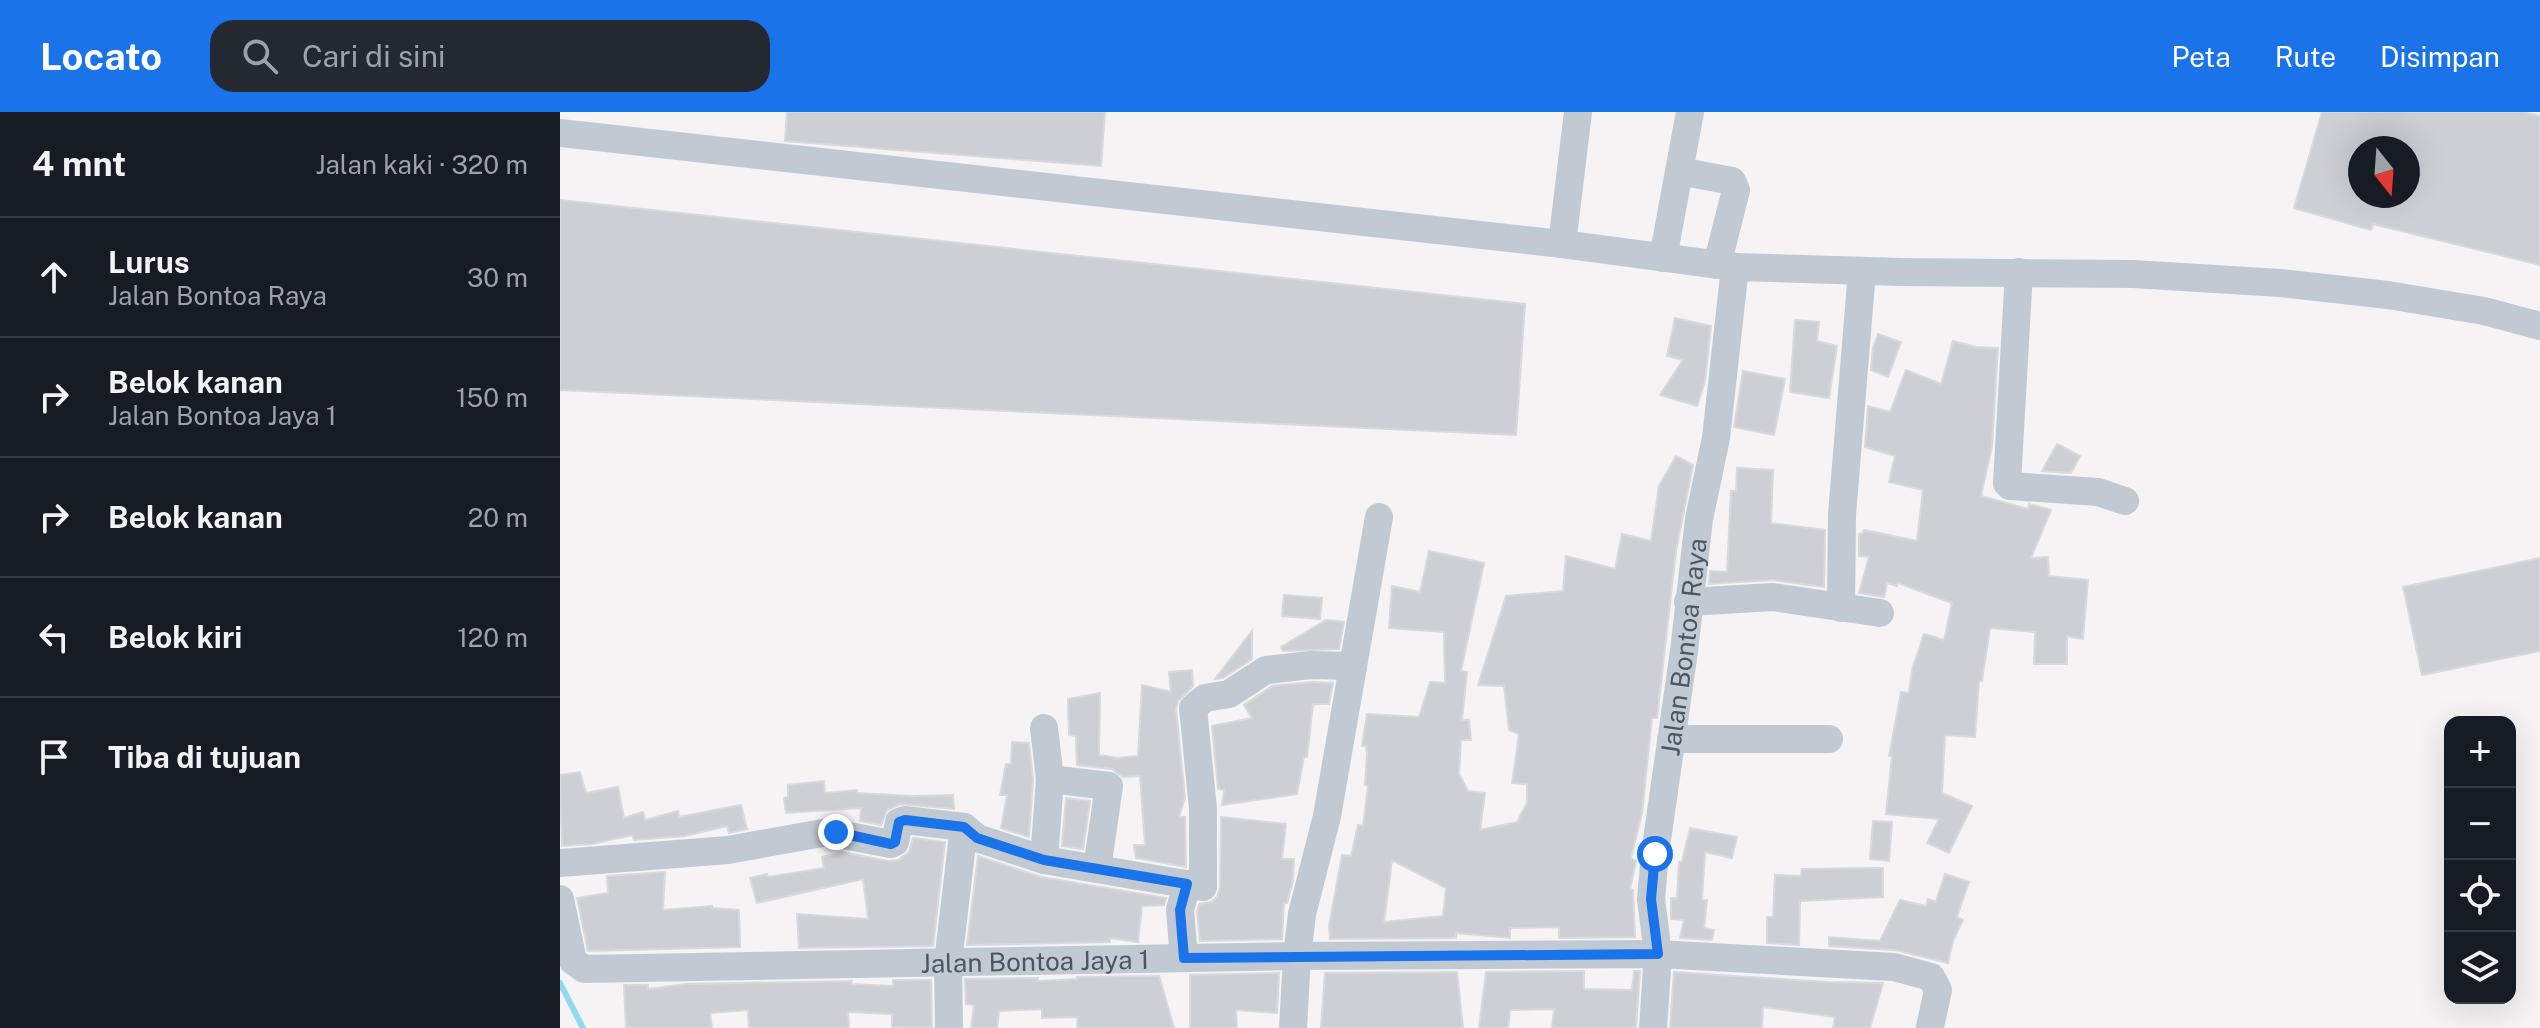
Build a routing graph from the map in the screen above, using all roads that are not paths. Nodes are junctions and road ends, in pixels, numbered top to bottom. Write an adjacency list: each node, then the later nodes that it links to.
1 (1578, 112): 5 (street)
2 (1690, 112): 4 (street)
3 (560, 133): 5 (street)
4 (1679, 171): 6 (street); 7 (street, Jalan Bontoa Raya)
5 (1562, 244): 6 (street)
6 (1663, 258): 7 (street)
7 (1726, 266): 8 (street); 13 (street, Jalan Bontoa Raya)
8 (1862, 271): 9 (street); 14 (street)
9 (2019, 272): 10 (street); 11 (street)
10 (2540, 326)
11 (2125, 501)
12 (1379, 517): 16 (street)
13 (1688, 602): 14 (street); 18 (street, Jalan Bontoa Raya)
14 (1841, 608): 15 (street)
15 (1880, 613)
16 (1353, 666): 25 (street); 28 (street)
17 (1044, 728): 20 (street)
18 (1671, 739): 19 (street); 27 (street, Jalan Bontoa Raya)
19 (1829, 739)
20 (1050, 779): 22 (street); 24 (street)
21 (964, 827): 22 (street); 23 (street); 30 (street)
22 (1044, 860): 24 (street)
23 (560, 863)
24 (1097, 869): 25 (street)
25 (1187, 884): 29 (street)
26 (560, 899): 30 (street, Jalan Bontoa Jaya 1)
27 (1658, 954): 28 (street, Jalan Bontoa Jaya 1); 31 (street, Jalan Bontoa Jaya 1); 34 (street, Jalan Bontoa Raya)
28 (1297, 956): 29 (street, Jalan Bontoa Jaya 1); 33 (street)
29 (1184, 958): 30 (street, Jalan Bontoa Jaya 1)
30 (948, 962): 32 (street)
31 (1930, 1027)
32 (949, 1028)
33 (1293, 1028)
34 (1653, 1028)

